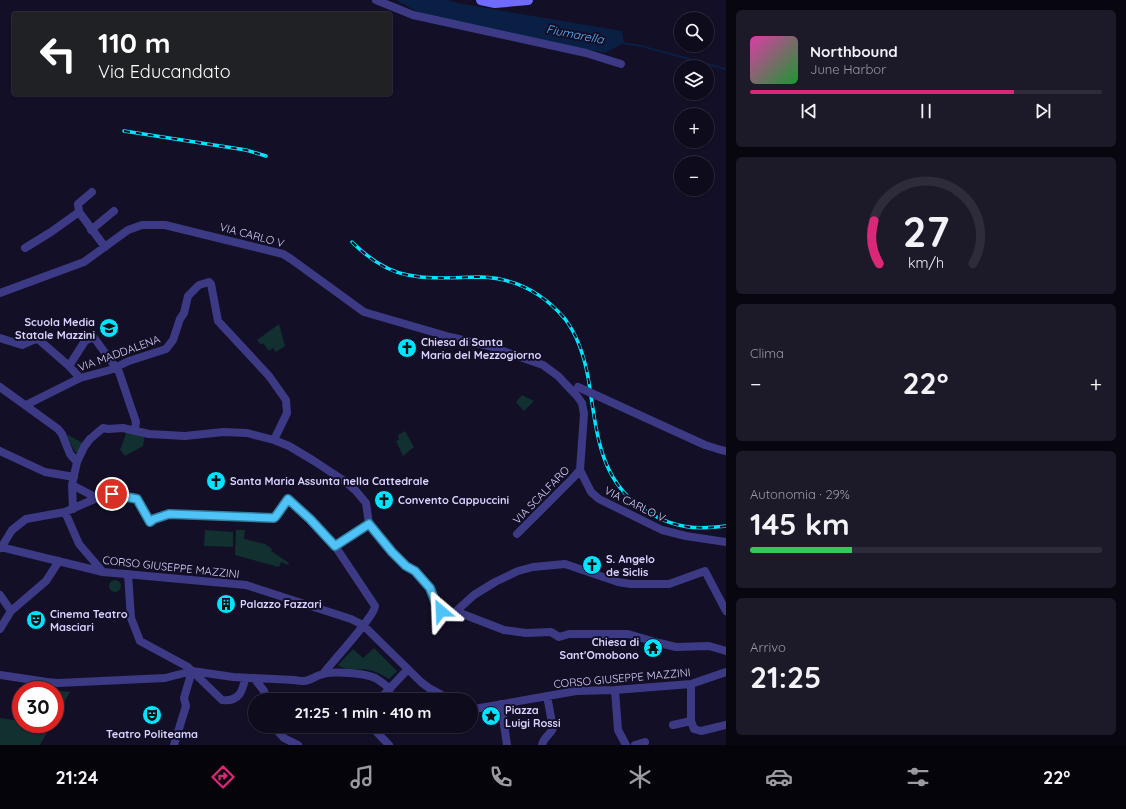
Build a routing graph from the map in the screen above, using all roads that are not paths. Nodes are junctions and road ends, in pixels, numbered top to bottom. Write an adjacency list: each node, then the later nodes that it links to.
1 (376, 0): 4 (street)
2 (481, 0): 3 (main road)
3 (528, 0)
4 (621, 64)
5 (92, 192): 7 (street)
6 (114, 211): 8 (street)
7 (79, 212): 8 (street); 10 (street)
8 (91, 230): 9 (street)
9 (105, 247): 11 (street, VIA CARLO V); 15 (street, VIA CARLO V)
10 (25, 248)
11 (0, 293)
12 (0, 338): 13 (street)
13 (69, 366): 14 (street); 16 (street)
14 (116, 368): 16 (street, VIA MADDALENA); 19 (street); 20 (street, VIA MADDALENA)
15 (558, 376): 22 (street, bridge); 24 (street)
16 (80, 378): 18 (street, VIA MADDALENA)
17 (0, 387): 18 (street)
18 (26, 405): 23 (street)
19 (135, 431): 20 (street); 23 (street)
20 (274, 440): 28 (street)
21 (0, 451): 25 (street)
22 (726, 451)
23 (77, 462): 25 (street)
24 (580, 470): 29 (street, VIA SCALFARO); 30 (street, VIA CARLO V)
25 (73, 481): 26 (street); 27 (street)
26 (97, 498): 27 (street); 31 (street)
27 (69, 510): 32 (street); 34 (street)
28 (369, 524): 31 (street); 39 (street)
29 (517, 534)
30 (726, 542)
31 (335, 546): 40 (street)
32 (1, 548): 33 (street, CORSO GIUSEPPE MAZZINI)
33 (59, 561): 34 (street, CORSO GIUSEPPE MAZZINI); 37 (street)
34 (103, 572): 35 (street, CORSO GIUSEPPE MAZZINI)
35 (128, 574): 40 (street, CORSO GIUSEPPE MAZZINI); 44 (street)
36 (0, 595): 37 (street)
37 (11, 611): 41 (street)
38 (726, 611): 39 (street)
39 (454, 613): 42 (street)
40 (363, 626): 43 (street, CORSO GIUSEPPE MAZZINI); 46 (street)
41 (0, 629)
42 (726, 651)
43 (408, 669): 52 (street); 56 (street, CORSO GIUSEPPE MAZZINI)
44 (192, 671): 47 (street); 48 (street); 66 (street)
45 (726, 672): 51 (street, CORSO GIUSEPPE MAZZINI)
46 (323, 674): 50 (street); 52 (street)
47 (0, 675)
48 (205, 677): 49 (street); 49 (street)
49 (245, 678): 50 (street)
50 (254, 678): 54 (street)
51 (691, 684): 53 (street, CORSO GIUSEPPE MAZZINI); 60 (street)
52 (390, 689): 55 (street)
53 (615, 690): 57 (street, CORSO GIUSEPPE MAZZINI); 71 (street)
54 (265, 693)
55 (386, 693)
56 (438, 693)
57 (547, 696): 58 (street, CORSO GIUSEPPE MAZZINI); 70 (street)
58 (501, 704): 59 (street, CORSO GIUSEPPE MAZZINI); 69 (street)
59 (478, 708)
60 (691, 721): 61 (street); 62 (street)
61 (673, 724)
62 (726, 725)
63 (279, 733): 67 (street)
64 (378, 733): 68 (street)
65 (645, 742): 72 (street)
66 (174, 745)
67 (298, 745)
68 (389, 745)
69 (507, 745)
70 (542, 745)
71 (626, 745)
72 (635, 745)

